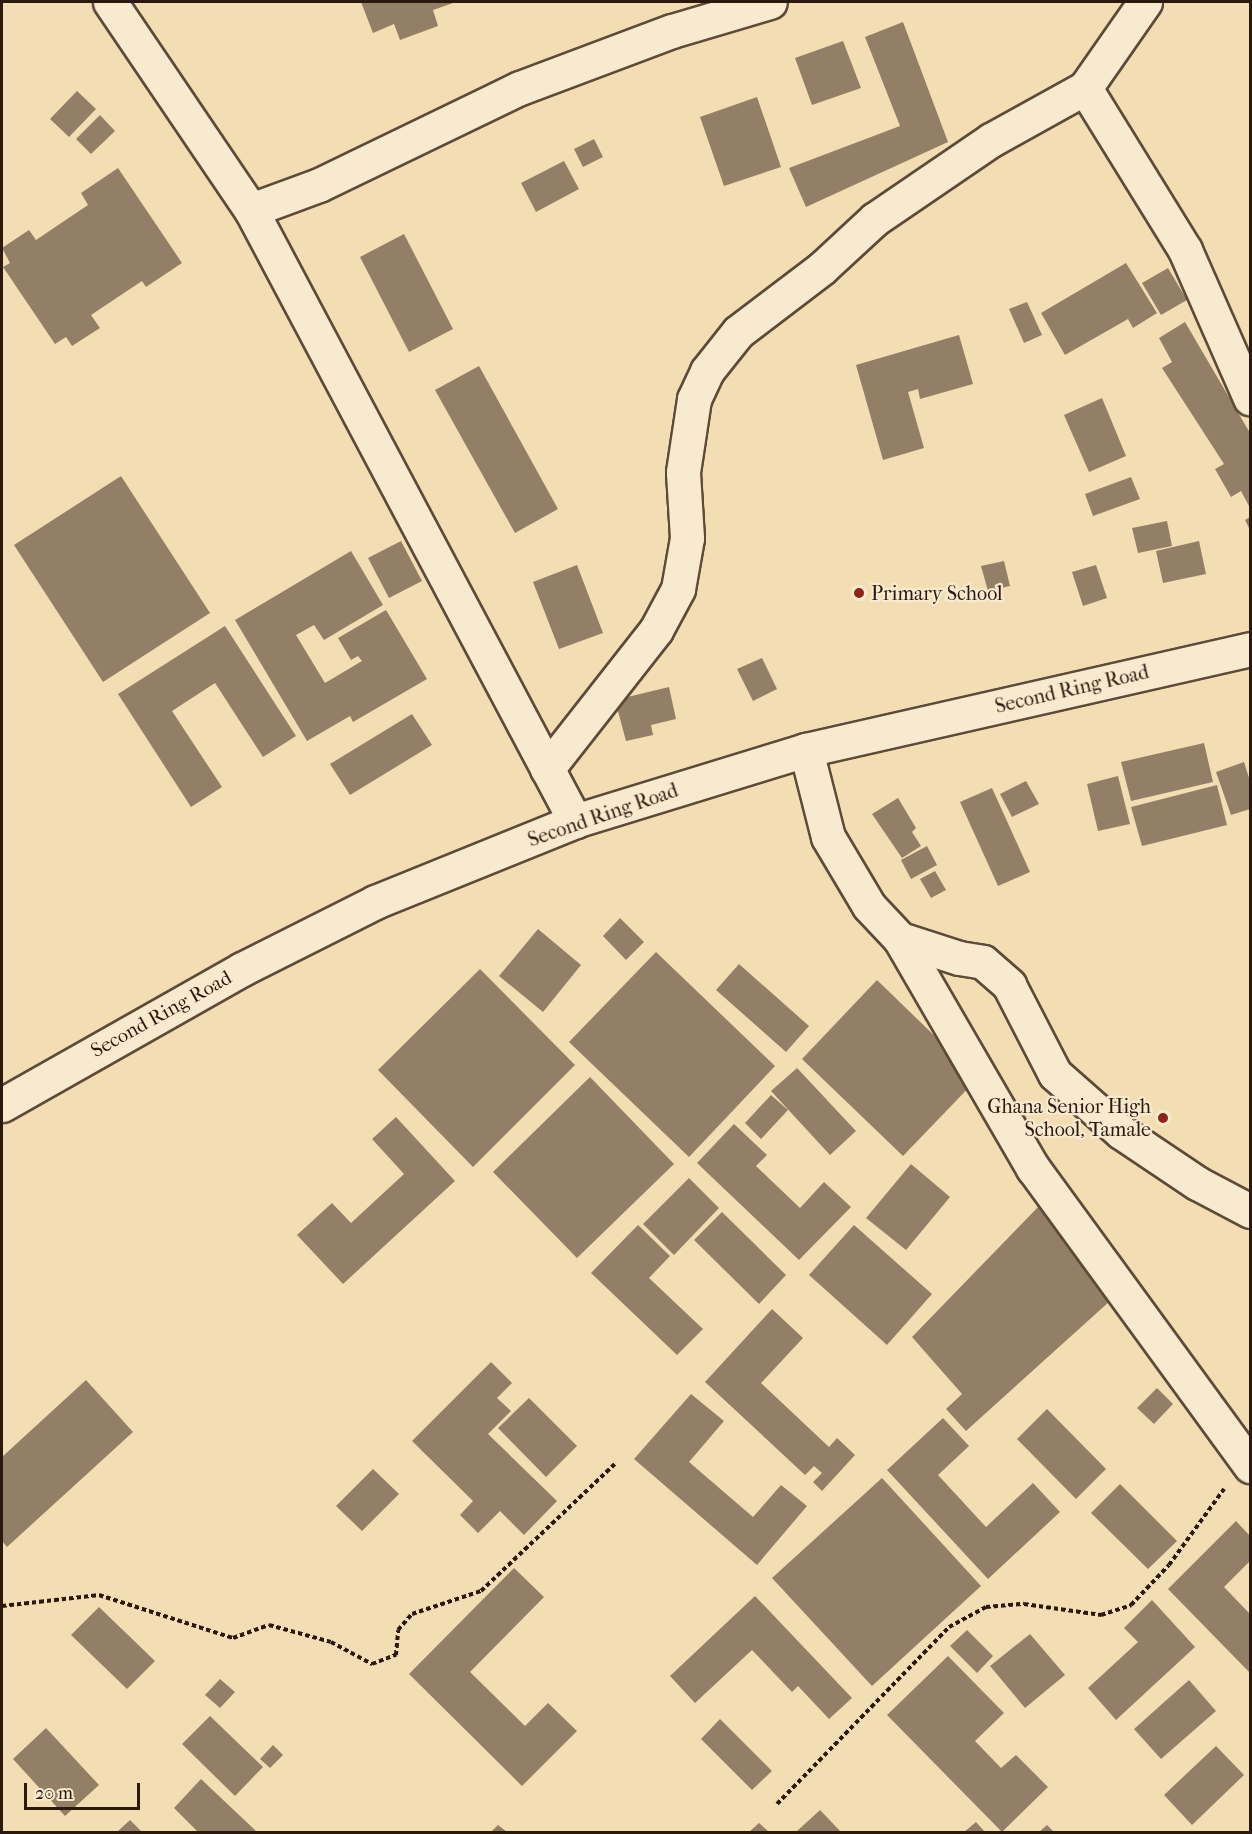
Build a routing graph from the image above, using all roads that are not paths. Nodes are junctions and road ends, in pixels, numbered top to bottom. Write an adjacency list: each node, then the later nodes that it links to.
1 (110, 2): 5 (street)
2 (770, 2): 5 (street)
3 (1145, 2): 4 (street)
4 (1085, 88): 6 (street); 9 (street)
5 (251, 210): 9 (street)
6 (1251, 398)
7 (1251, 649): 8 (street, Second Ring Road)
8 (806, 750): 10 (street, Second Ring Road); 11 (street)
9 (547, 770): 10 (street)
10 (575, 821): 12 (street, Second Ring Road)
11 (900, 939): 13 (street); 14 (street)
12 (2, 1105)
13 (1251, 1211)
14 (1248, 1463)

